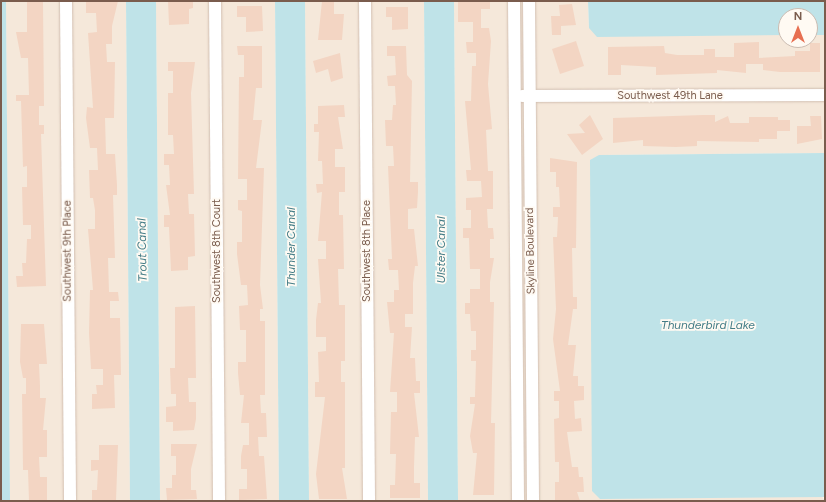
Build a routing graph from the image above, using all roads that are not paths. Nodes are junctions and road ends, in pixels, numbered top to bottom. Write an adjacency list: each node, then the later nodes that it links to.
1 (66, 1): 9 (street, Southwest 9th Place)
2 (215, 1): 10 (street, Southwest 8th Court)
3 (365, 1): 11 (street, Southwest 8th Place)
4 (514, 1): 7 (street, Skyline Boulevard)
5 (529, 1): 8 (street, Skyline Boulevard)
6 (825, 95): 8 (street, Southwest 49th Lane)
7 (515, 96): 8 (street, Southwest 49th Lane); 12 (street, Skyline Boulevard)
8 (529, 96): 13 (street, Skyline Boulevard)
9 (70, 501)
10 (219, 501)
11 (369, 501)
12 (518, 501)
13 (533, 501)

